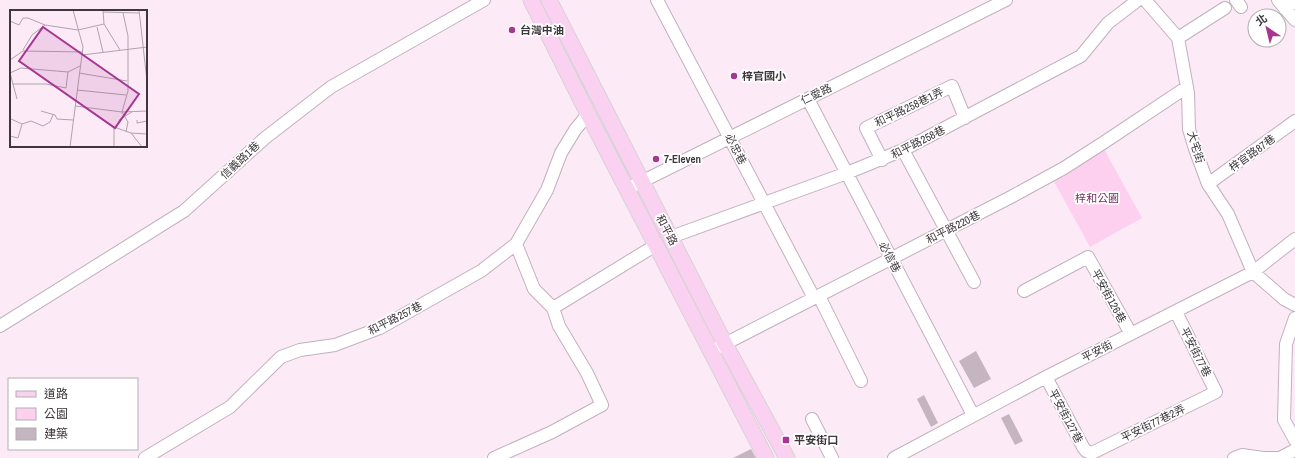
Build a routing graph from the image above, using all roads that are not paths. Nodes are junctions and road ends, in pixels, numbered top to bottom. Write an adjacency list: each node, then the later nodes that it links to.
1 (484, 0): 39 (street, 信義路1巷)
2 (549, 0): 21 (main road, 和平路)
3 (657, 0): 17 (street, 必忠巷)
4 (1006, 0): 13 (street, 仁愛路)
5 (1138, 0): 15 (street, 和平路258巷)
6 (1145, 0): 11 (street)
7 (536, 3): 14 (main road, 和平路)
8 (1286, 3): 10 (street)
9 (1225, 8): 11 (street)
10 (1295, 20)
11 (1178, 38): 12 (street, 大宅街)
12 (1187, 87): 22 (street, 大宅街); 25 (street, 和平路220巷)
13 (808, 99): 17 (street, 仁愛路); 20 (street, 必信巷)
14 (588, 114): 23 (main road, 和平路); 28 (street, 和平路257巷)
15 (965, 118): 18 (street, 和平路258巷); 19 (street, 和平路258巷1弄)
16 (1295, 122): 22 (street, 梓官路87巷)
17 (730, 137): 21 (street, 仁愛路); 24 (street, 必忠巷)
18 (903, 150): 19 (street, 和平路258巷); 25 (street)
19 (882, 160): 20 (street, 和平路258巷)
20 (847, 173): 24 (street, 和平路258巷); 30 (street, 必信巷)
21 (641, 182): 23 (street, 仁愛路); 26 (main road, 和平路)
22 (1208, 184): 31 (street, 大宅街)
23 (627, 189): 29 (main road, 和平路)
24 (764, 204): 26 (street, 和平路258巷); 34 (street, 必忠巷)
25 (947, 230): 30 (street, 和平路220巷); 32 (street)
26 (671, 237): 41 (main road, 和平路)
27 (1295, 239): 31 (street, 平安街)
28 (516, 244): 36 (street); 51 (street, 和平路257巷)
29 (656, 245): 36 (street); 42 (main road, 和平路)
30 (892, 259): 34 (street, 和平路220巷); 46 (street, 必信巷)
31 (1252, 272): 35 (street); 37 (street, 平安街)
32 (974, 282)
33 (1024, 291): 40 (street, 平安街126巷)
34 (816, 297): 41 (street, 和平路220巷); 44 (street, 必忠巷)
35 (1295, 305)
36 (553, 308): 52 (street)
37 (1176, 312): 40 (street, 平安街); 45 (street, 平安街77巷)
38 (1295, 318): 48 (street)
39 (0, 326)
40 (1131, 334): 43 (street, 平安街)
41 (725, 344): 42 (street, 和平路220巷); 54 (main road, 和平路)
42 (711, 351): 53 (main road, 和平路)
43 (1046, 377): 46 (street, 平安街); 50 (street, 平安街127巷)
44 (861, 381)
45 (1216, 392): 50 (street, 平安街77巷2弄)
46 (973, 415): 56 (street, 平安街)
47 (812, 419): 55 (street)
48 (1295, 440)
49 (1295, 450): 59 (street)
50 (1090, 455)
51 (145, 458)
52 (494, 458)
53 (766, 458)
54 (787, 458)
55 (832, 458)
56 (894, 458)
57 (1234, 458): 58 (street)
58 (1263, 458): 59 (street)
59 (1280, 458)

